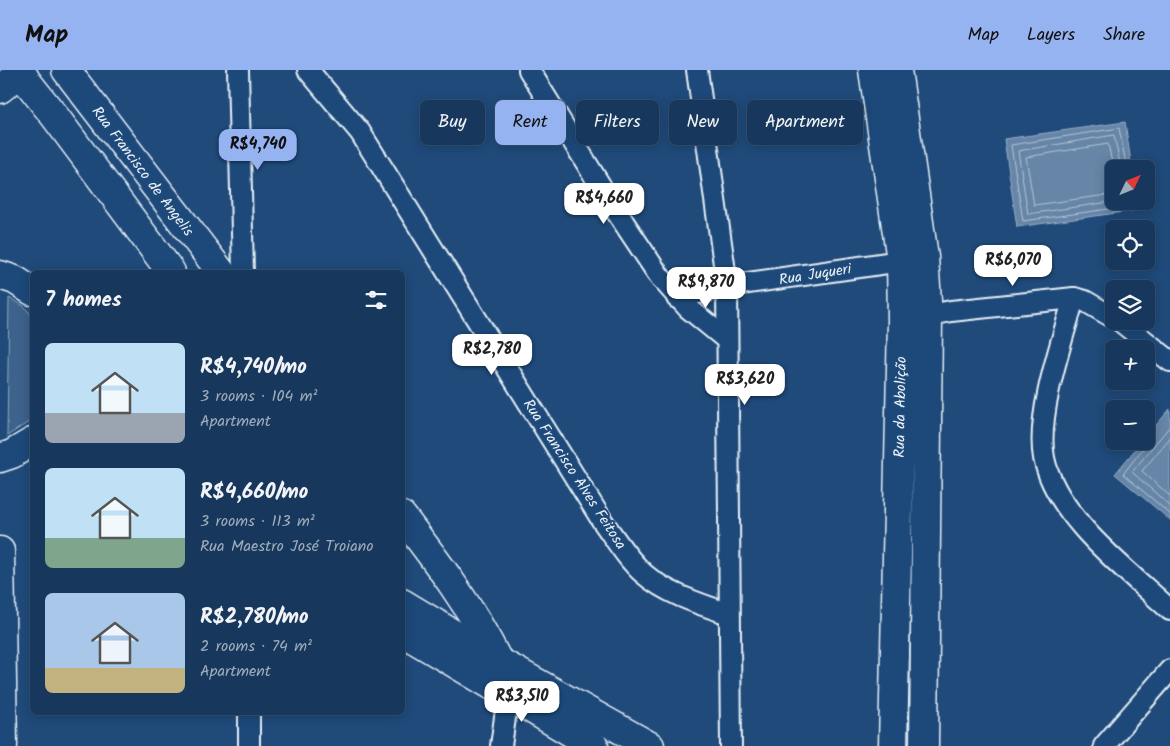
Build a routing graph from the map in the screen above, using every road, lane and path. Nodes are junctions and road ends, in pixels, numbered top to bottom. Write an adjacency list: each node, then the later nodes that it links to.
1 (66, 70): 10 (main road, Rua Francisco de Angelis)
2 (238, 70): 15 (street)
3 (308, 70): 32 (street, Rua Francisco Alves Feitosa)
4 (529, 70): 19 (street)
5 (697, 70): 17 (street)
6 (873, 70): 12 (main road, Rua da Abolição)
7 (897, 70): 12 (main road, Rua da Abolição)
8 (21, 73): 9 (main road); 11 (main road)
9 (0, 89)
10 (168, 204): 11 (main road); 14 (main road, Rua Francisco de Angelis)
11 (130, 218): 13 (main road)
12 (912, 259): 17 (street, Rua Juqueri); 22 (main road, Rua da Abolição)
13 (170, 270)
14 (219, 270)
15 (243, 270)
16 (0, 275): 18 (main road)
17 (727, 286): 19 (street, Rua Juqueri); 24 (street)
18 (30, 290)
19 (677, 298): 24 (street)
20 (1074, 298): 21 (street); 22 (street); 31 (street)
21 (1105, 313)
22 (915, 318): 44 (main road, Rua da Abolição); 45 (main road, Rua da Abolição)
23 (1131, 330): 25 (street)
24 (727, 340): 32 (street)
25 (1170, 361)
26 (30, 443): 27 (main road)
27 (0, 458)
28 (405, 520): 34 (main road)
29 (0, 551): 38 (main road)
30 (405, 605): 34 (main road)
31 (1170, 610)
32 (729, 614): 43 (street)
33 (405, 634): 36 (main road)
34 (498, 661): 42 (main road)
35 (1170, 670): 46 (street)
36 (508, 696): 40 (street); 41 (main road)
37 (249, 715): 39 (street)
38 (3, 746)
39 (249, 746)
40 (501, 746)
41 (594, 746)
42 (650, 746)
43 (731, 746)
44 (893, 746)
45 (924, 746)
46 (1104, 746)

